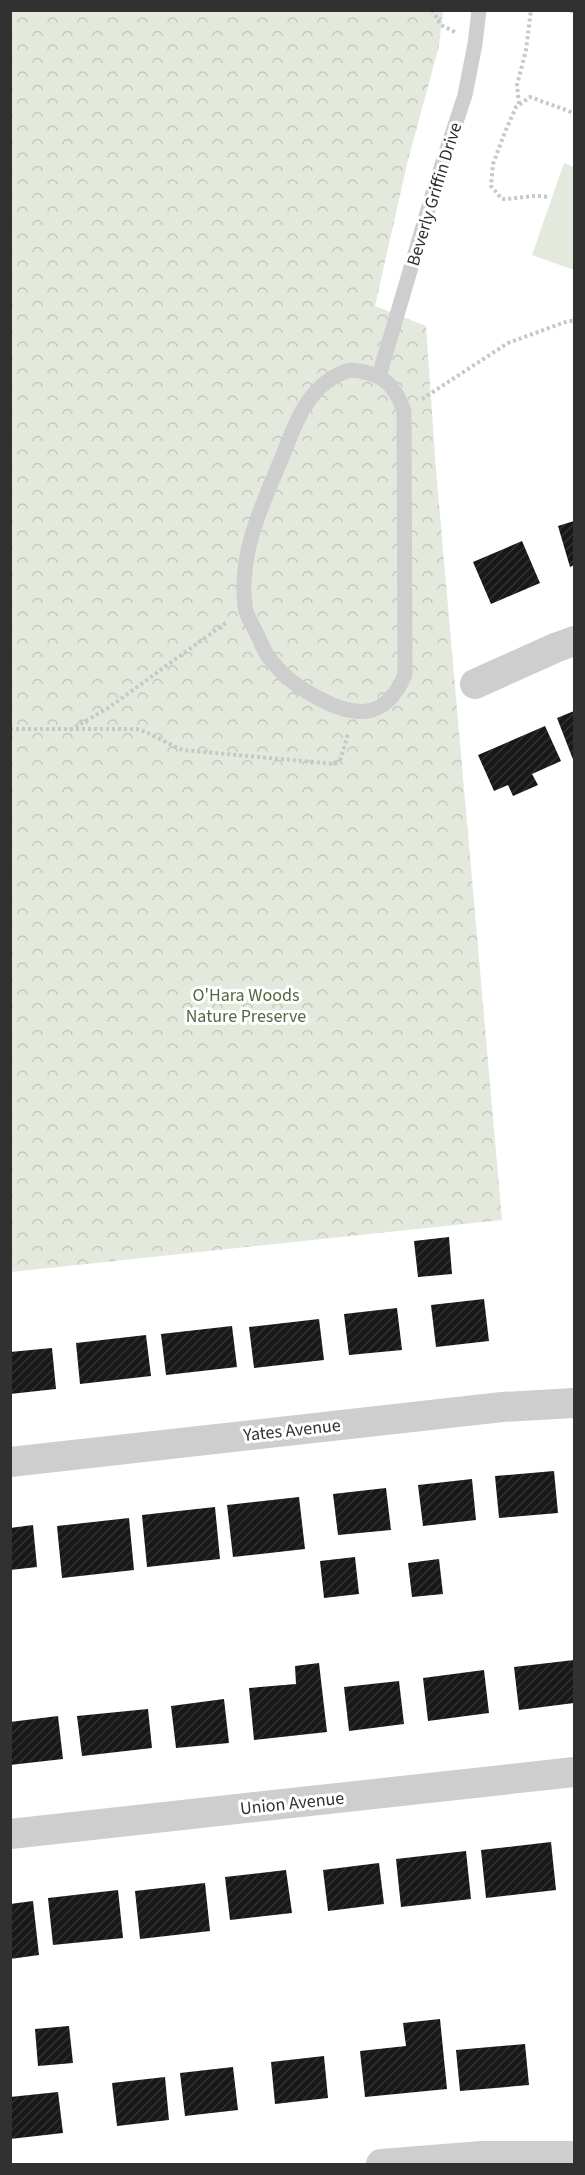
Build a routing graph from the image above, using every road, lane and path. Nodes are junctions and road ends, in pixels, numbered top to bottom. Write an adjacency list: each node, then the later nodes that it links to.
1 (479, 10): 9 (lane, Beverly Griffin Drive)
2 (531, 10): 5 (path)
3 (571, 10): 4 (path)
4 (574, 14)
5 (519, 105): 6 (path); 7 (path)
6 (574, 113)
7 (548, 197)
8 (574, 321): 10 (path)
9 (379, 376): 10 (lane); 11 (lane)
10 (404, 411): 14 (lane)
11 (245, 609): 14 (lane); 16 (path)
12 (574, 641): 13 (street)
13 (475, 684)
14 (354, 712): 16 (path)
15 (10, 729): 16 (path)
16 (69, 730)
17 (574, 1402): 18 (street, Yates Avenue)
18 (10, 1462)
19 (574, 1772): 20 (street, Union Avenue)
20 (10, 1834)
21 (574, 2156): 22 (street)
22 (381, 2164)

